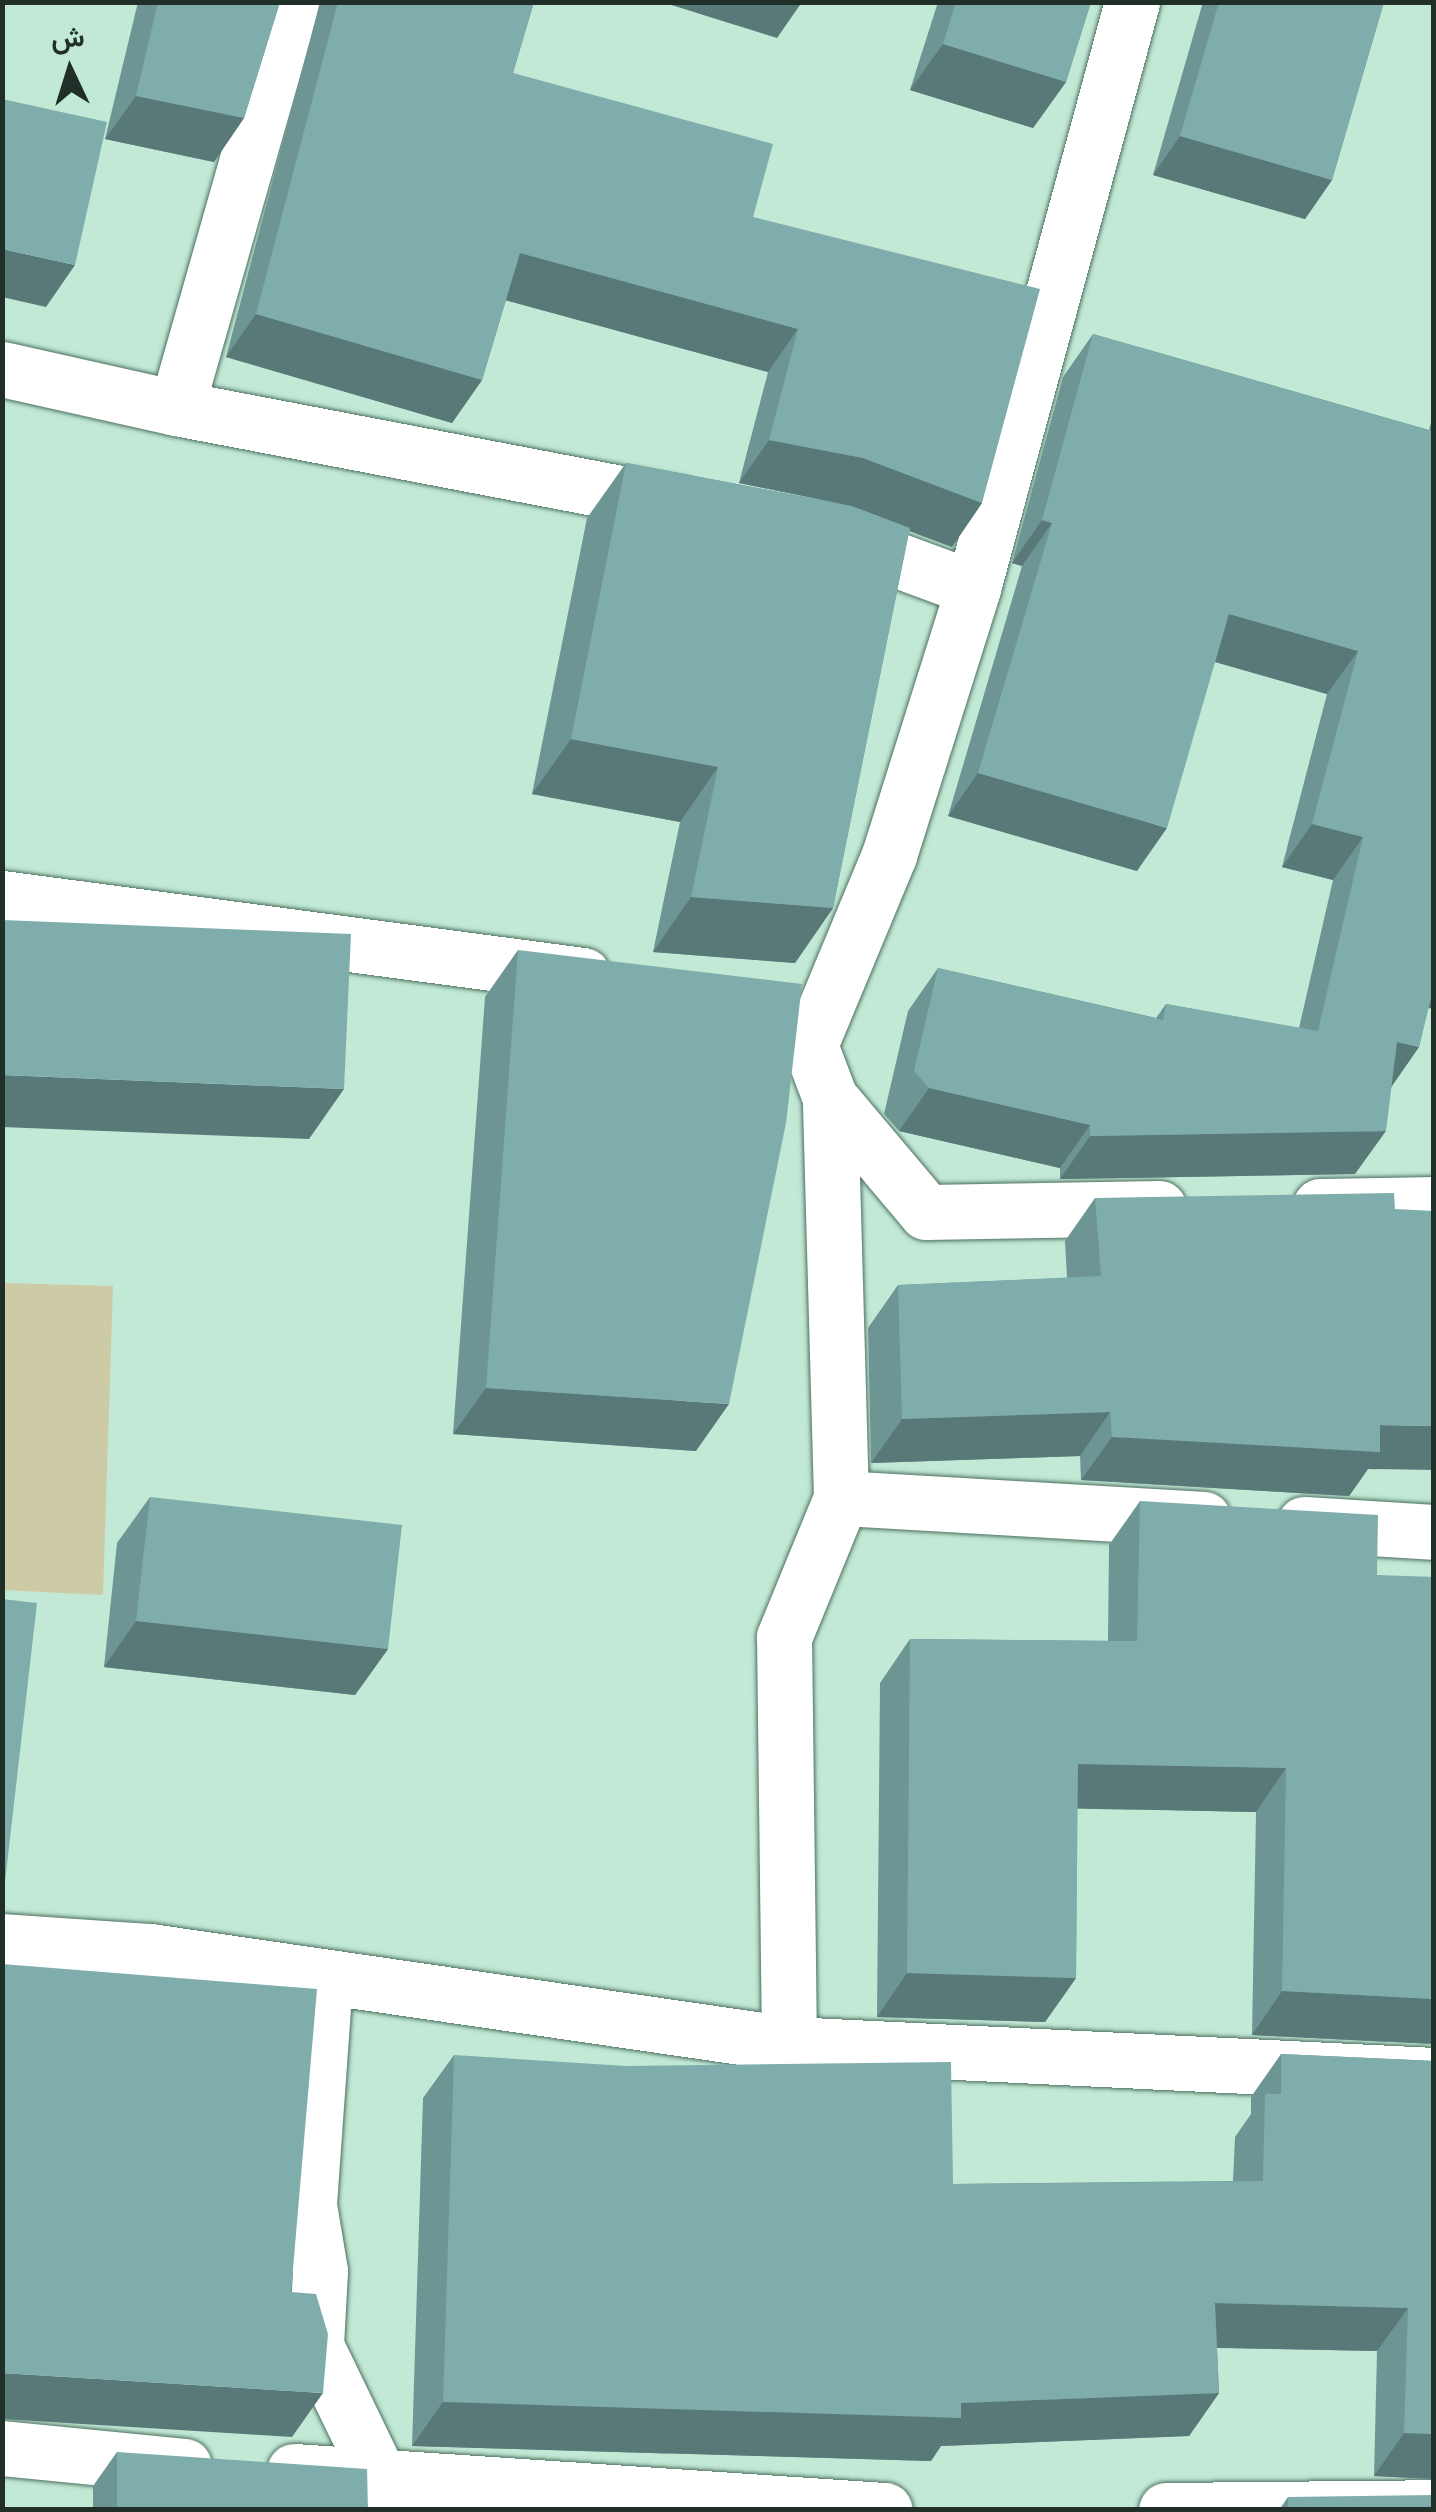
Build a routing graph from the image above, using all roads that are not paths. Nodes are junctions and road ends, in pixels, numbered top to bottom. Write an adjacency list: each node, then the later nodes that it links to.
1 (292, 2): 4 (street)
2 (1132, 2): 7 (street)
3 (2, 369): 4 (street)
4 (176, 408): 5 (street)
5 (724, 512)
6 (783, 524): 7 (street)
7 (973, 588): 11 (street)
8 (2, 898): 9 (street)
9 (632, 982)
10 (770, 1000): 11 (street)
11 (829, 1008): 12 (street)
12 (830, 1098): 13 (street); 14 (street)
13 (1434, 1204)
14 (841, 1498): 15 (street); 18 (street)
15 (1434, 1532)
16 (2, 1941): 17 (street)
17 (326, 1980): 18 (street); 21 (street)
18 (790, 2044): 19 (street)
19 (1434, 2075)
20 (2, 2448): 21 (street)
21 (380, 2492): 23 (street)
22 (1434, 2507): 24 (street)
23 (885, 2510)
24 (1166, 2510)

